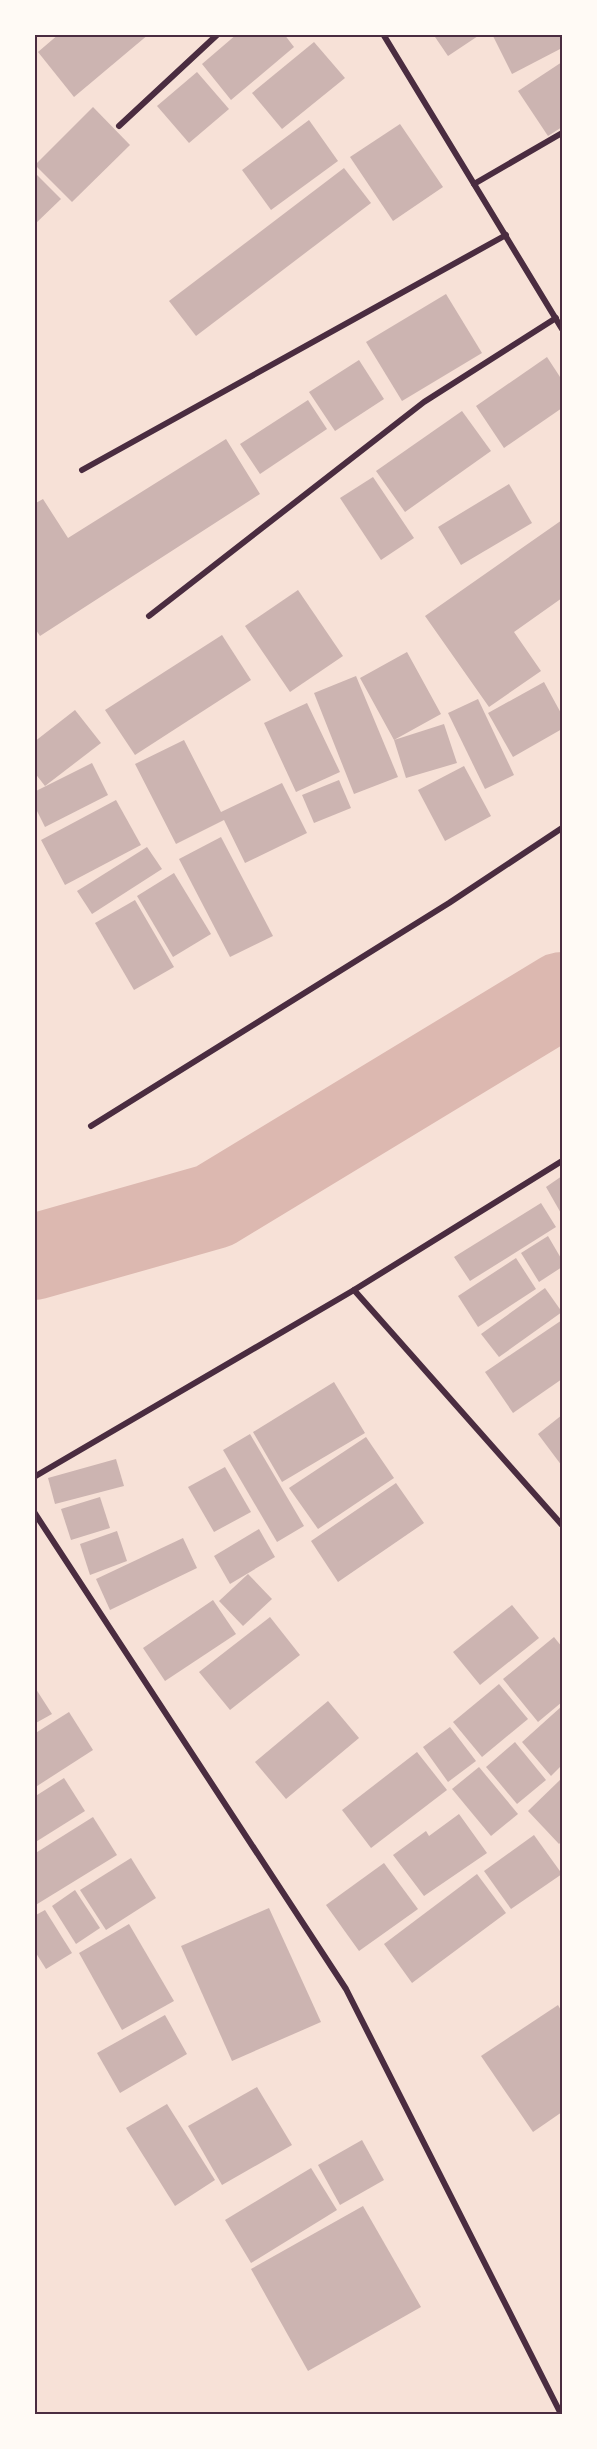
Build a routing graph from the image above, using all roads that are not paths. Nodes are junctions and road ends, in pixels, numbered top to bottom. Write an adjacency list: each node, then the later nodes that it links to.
1 (218, 34): 3 (street)
2 (383, 34): 5 (street)
3 (119, 126)
4 (562, 133): 5 (street)
5 (474, 184): 6 (street)
6 (506, 235): 7 (street); 9 (street)
7 (556, 318): 8 (street); 10 (street)
8 (562, 329)
9 (82, 470)
10 (149, 616)
11 (562, 828): 12 (street)
12 (91, 1126)
13 (562, 1161): 14 (street)
14 (354, 1290): 15 (street); 17 (street)
15 (34, 1477)
16 (34, 1512): 18 (street)
17 (562, 1525)
18 (561, 2415)

